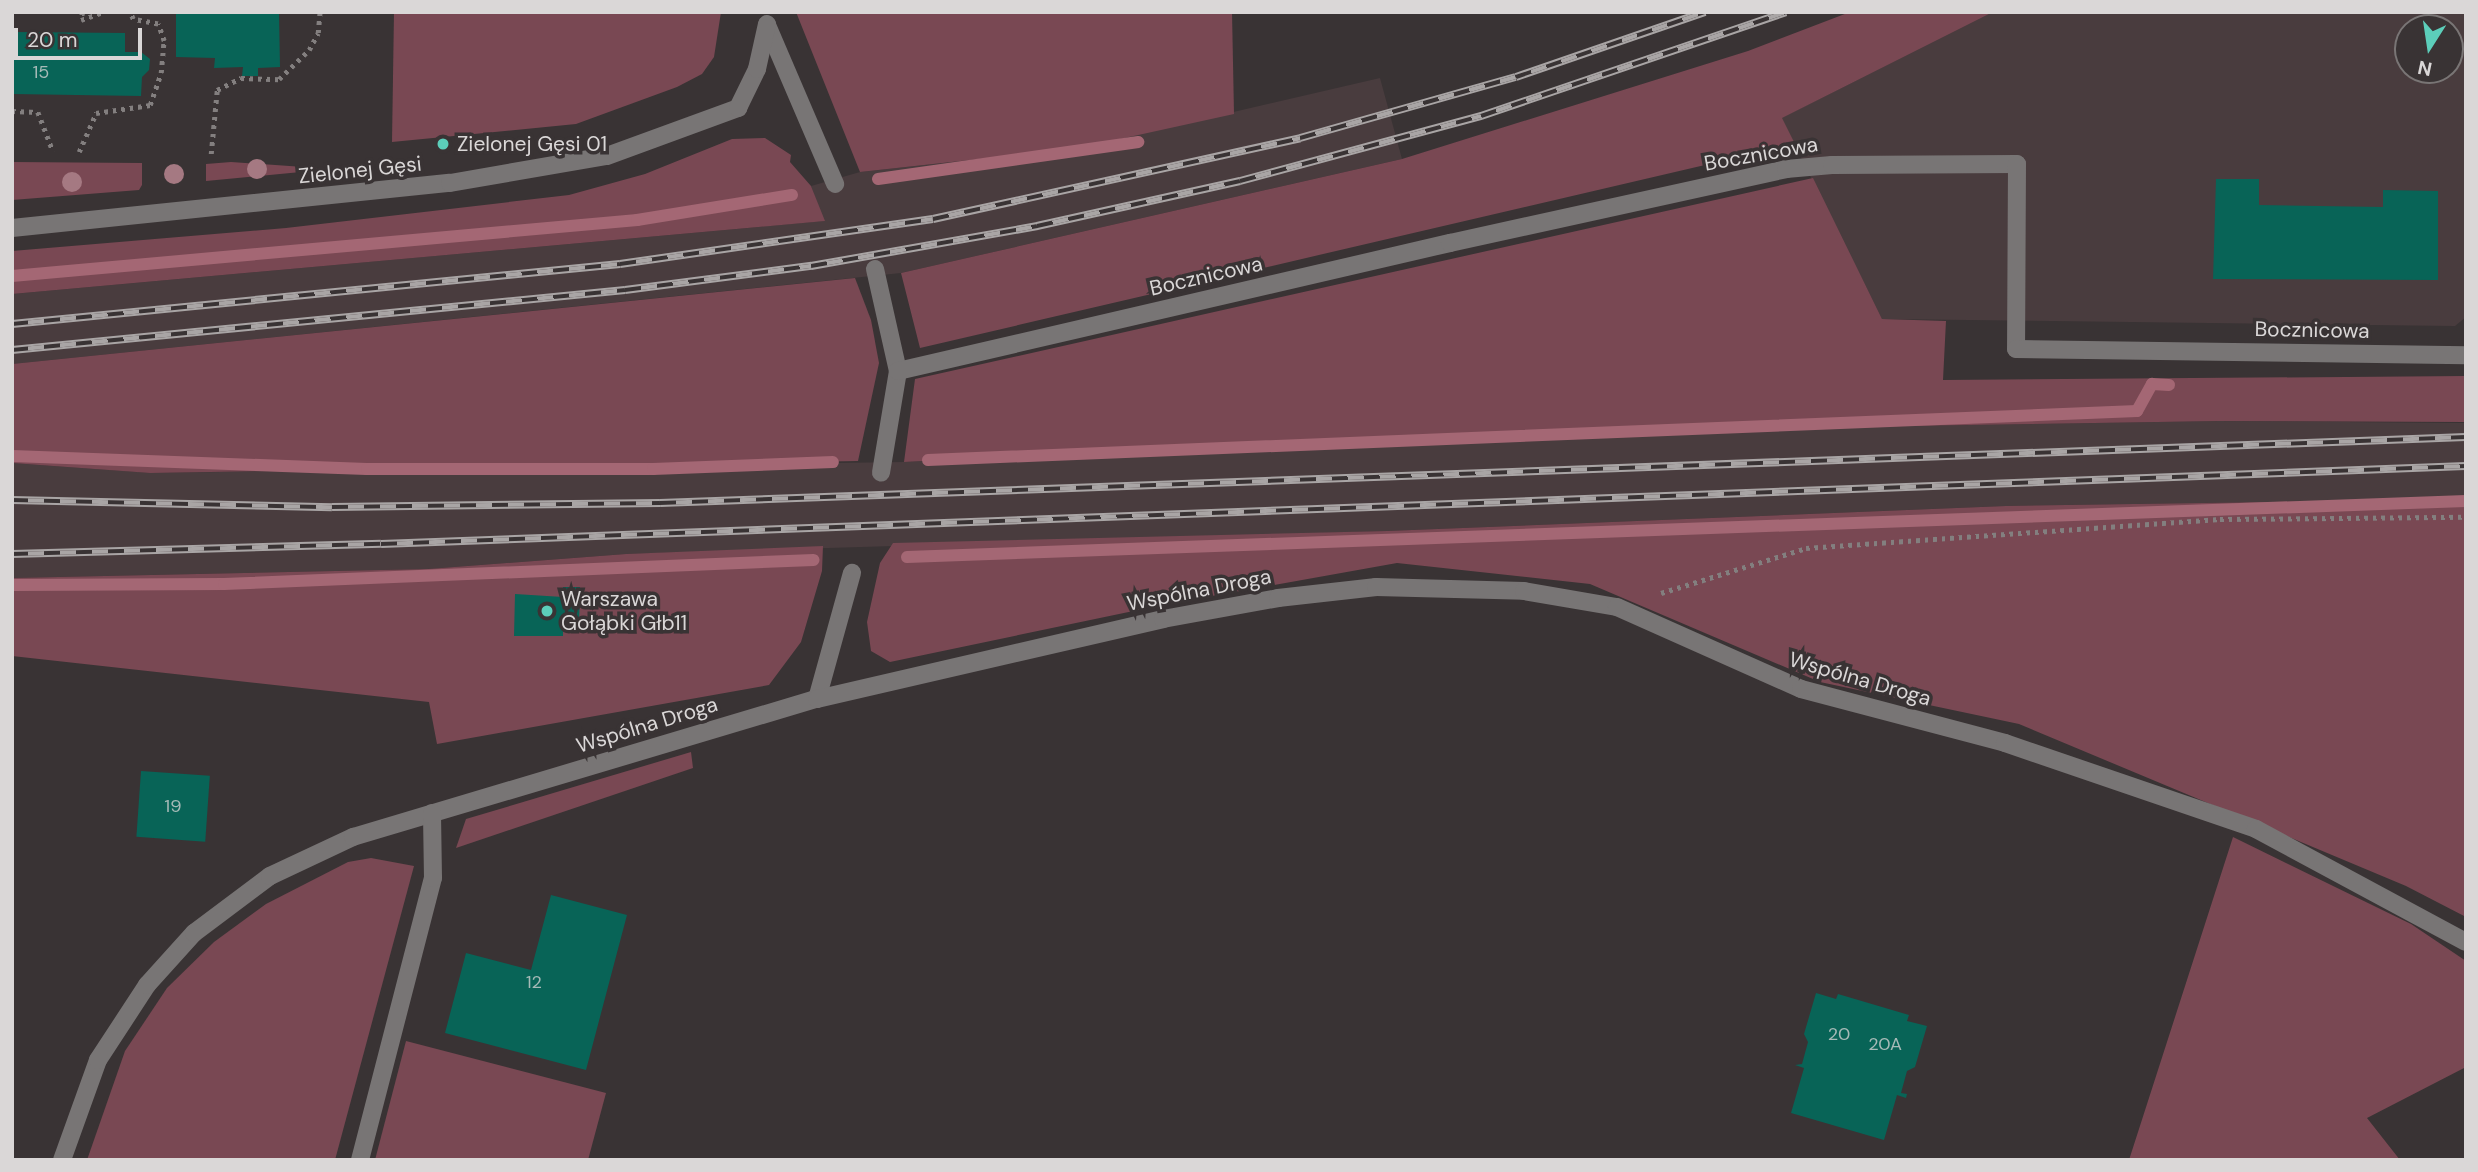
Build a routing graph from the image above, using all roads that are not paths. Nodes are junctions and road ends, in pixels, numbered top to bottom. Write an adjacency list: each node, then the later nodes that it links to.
1 (765, 18): 2 (street); 3 (street, Zielonej Gęsi)
2 (835, 184)
3 (12, 228)
4 (875, 269): 6 (street)
5 (2466, 355): 6 (street, Bocznicowa)
6 (898, 371): 7 (street)
7 (881, 473)
8 (852, 573): 9 (street)
9 (817, 699): 10 (street, Wspólna Droga); 11 (street, Wspólna Droga)
10 (432, 813): 12 (street, Wspólna Droga); 13 (street)
11 (2466, 942)
12 (62, 1160)
13 (360, 1160)

